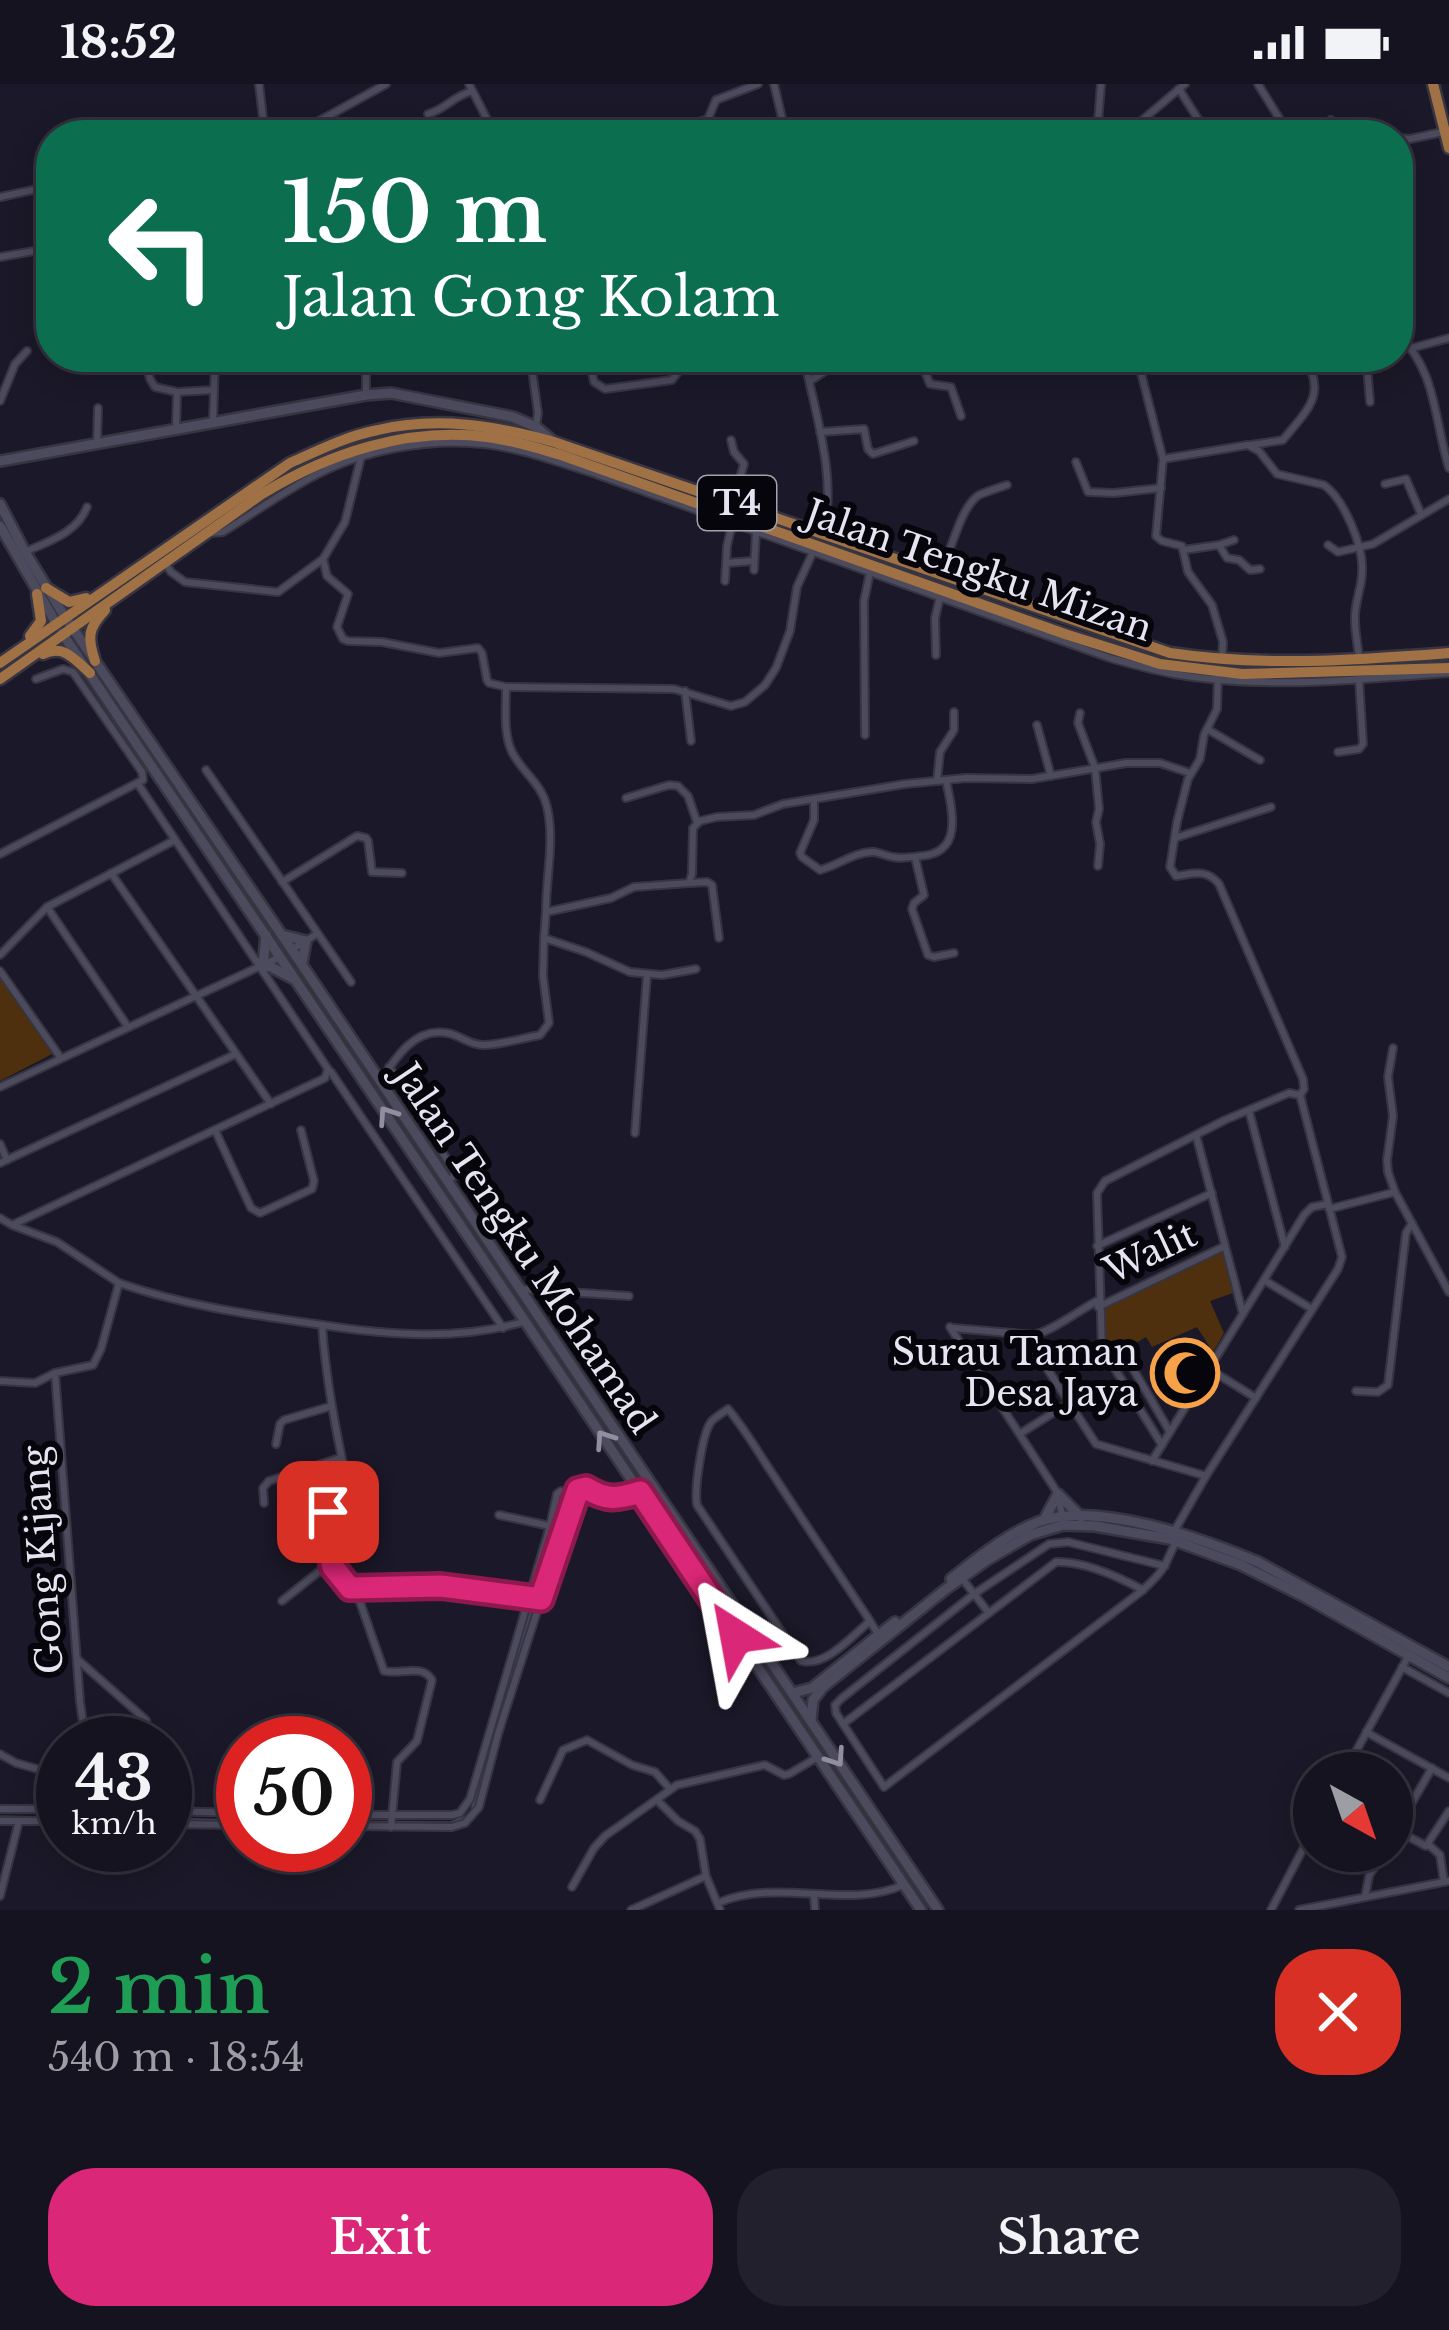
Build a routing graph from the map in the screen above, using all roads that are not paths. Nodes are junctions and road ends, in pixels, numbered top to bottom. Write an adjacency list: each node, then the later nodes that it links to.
1 (259, 84): 11 (street)
2 (386, 84): 12 (street)
3 (758, 84): 14 (street)
4 (774, 84): 15 (street)
5 (1101, 84): 16 (street)
6 (1258, 84): 19 (street)
7 (1433, 84): 20 (highway)
8 (1182, 87): 17 (street); 18 (street)
9 (471, 88): 10 (street); 13 (street)
10 (428, 114)
11 (264, 120)
12 (324, 120)
13 (490, 120)
14 (706, 120)
15 (782, 120)
16 (1098, 120)
17 (1143, 120)
18 (1200, 120)
19 (1279, 120)
20 (1447, 131): 21 (street); 22 (highway)
21 (1413, 139)
22 (1449, 148)
23 (36, 189): 24 (street)
24 (0, 196)
25 (36, 251): 26 (street)
26 (0, 257)
27 (1449, 338): 28 (street)
28 (1413, 348)
29 (1413, 350): 63 (street)
30 (27, 351): 47 (street)
31 (148, 372): 45 (street)
32 (213, 372): 44 (street)
33 (366, 372): 46 (street)
34 (532, 372): 53 (street)
35 (591, 372): 36 (street)
36 (678, 372)
37 (808, 372): 43 (street)
38 (824, 372): 43 (street)
39 (926, 372): 50 (street)
40 (1141, 372): 60 (street)
41 (1312, 372): 58 (street)
42 (1367, 372): 48 (street)
43 (810, 381): 54 (street)
44 (212, 390): 45 (street); 51 (street)
45 (177, 392): 52 (street)
46 (365, 395): 51 (main road); 53 (main road)
47 (0, 401)
48 (1370, 402)
49 (98, 408): 57 (street)
50 (961, 416)
51 (213, 423): 52 (main road)
52 (176, 430): 57 (main road)
53 (534, 431): 68 (highway, Jalan Tengku Mizan / T4); 92 (highway, Jalan Tengku Mizan / T4)
54 (820, 432): 56 (street); 76 (street)
55 (731, 440): 68 (street)
56 (914, 441)
57 (97, 444): 61 (main road)
58 (1248, 445): 60 (street); 80 (street)
59 (361, 457): 72 (street); 74 (street); 84 (street)
60 (1163, 459): 66 (street)
61 (1, 462)
62 (1076, 462): 66 (street)
63 (1449, 468)
64 (1385, 484): 71 (street)
65 (1007, 485): 89 (street)
66 (1161, 488): 81 (street)
67 (1449, 499): 71 (street)
68 (733, 502): 76 (highway, Jalan Tengku Mizan / T4)
69 (0, 504): 82 (main road)
70 (87, 507): 82 (street)
71 (1421, 514): 80 (street)
72 (732, 524): 75 (street); 86 (street)
73 (0, 526): 91 (main road)
74 (209, 532): 85 (highway, Jalan Tengku Mizan / T4); 101 (highway, Jalan Tengku Mizan / T4)
75 (756, 532): 83 (street); 86 (street)
76 (822, 535): 89 (highway, Jalan Tengku Mizan / T4)
77 (1234, 540): 78 (street)
78 (1219, 545): 81 (street); 87 (street)
79 (1328, 545): 80 (street)
80 (1359, 546): 97 (street)
81 (1183, 550): 101 (street)
82 (25, 552): 91 (main road)
83 (813, 552): 88 (street); 106 (street)
84 (323, 559): 85 (street); 105 (street)
85 (165, 563): 92 (highway, Jalan Tengku Mizan / T4)
86 (727, 563): 90 (street)
87 (1259, 569)
88 (870, 572): 93 (street); 111 (street)
89 (938, 575): 101 (highway, Jalan Tengku Mizan / T4)
90 (724, 581)
91 (42, 591): 92 (highway); 94 (main road, Jalan Tengku Mohamad); 98 (highway)
92 (111, 594): 94 (highway, Jalan Tengku Mizan / T4); 99 (highway)
93 (940, 597): 96 (street); 101 (street)
94 (64, 625): 98 (highway, Jalan Tengku Mizan / T4); 99 (main road, Jalan Tengku Mohamad)
95 (1449, 653): 97 (highway, Jalan Tengku Mizan / T4)
96 (936, 656)
97 (1359, 660): 101 (highway, Jalan Tengku Mizan / T4)
98 (9, 662): 99 (highway); 102 (highway, Jalan Tengku Mizan / T4)
99 (93, 667): 136 (main road, Jalan Tengku Mohamad); 137 (main road, Jalan Tengku Mohamad)
100 (1449, 670): 101 (highway, Jalan Tengku Mizan / T4); 104 (street)
101 (1220, 671): 104 (street); 110 (street)
102 (0, 679)
103 (36, 679): 120 (street)
104 (1359, 679): 113 (street)
105 (506, 687): 106 (street); 135 (street)
106 (685, 691): 112 (street)
107 (954, 712): 119 (street)
108 (1080, 713): 115 (street)
109 (1037, 725): 118 (street)
110 (1207, 729): 114 (street); 117 (street)
111 (865, 735)
112 (691, 741)
113 (1338, 752)
114 (1260, 760)
115 (1095, 768): 117 (street); 118 (street); 129 (street)
116 (206, 770): 132 (street)
117 (1190, 773): 125 (street)
118 (1051, 776): 119 (street)
119 (942, 780): 122 (street); 128 (street)
120 (138, 784): 126 (street); 127 (street)
121 (626, 799): 124 (street)
122 (814, 800): 124 (street); 128 (street)
123 (1271, 807): 125 (street)
124 (697, 822): 133 (street)
125 (1175, 838): 162 (street)
126 (175, 840): 130 (street); 147 (street)
127 (0, 854)
128 (916, 857): 143 (street)
129 (1098, 866)
130 (111, 873): 134 (street); 153 (street)
131 (402, 873): 132 (street)
132 (282, 882): 138 (street)
133 (688, 883): 135 (street); 140 (street)
134 (47, 907): 144 (street); 154 (street)
135 (547, 912): 139 (street)
136 (266, 934): 145 (main road, Jalan Tengku Mohamad); 147 (main road)
137 (281, 934): 141 (main road); 142 (main road, Jalan Tengku Mohamad)
138 (317, 934): 141 (street); 152 (street)
139 (544, 938): 150 (street); 158 (street)
140 (719, 938)
141 (306, 941): 142 (street); 146 (main road)
142 (292, 950): 145 (street); 146 (main road, Jalan Tengku Mohamad)
143 (954, 953)
144 (0, 955)
145 (280, 956): 147 (street); 151 (main road, Jalan Tengku Mohamad)
146 (302, 964): 160 (main road, Jalan Tengku Mohamad)
147 (260, 966): 151 (main road); 153 (street); 159 (street)
148 (696, 969): 150 (street)
149 (0, 971): 157 (street)
150 (647, 975): 167 (street)
151 (297, 980): 189 (main road, Jalan Tengku Mohamad, one-way to 151)
152 (351, 982)
153 (196, 996): 154 (street); 156 (street)
154 (128, 1027): 157 (street)
155 (1393, 1048): 172 (street)
156 (236, 1054): 163 (street); 170 (street)
157 (61, 1058): 161 (street)
158 (389, 1067): 160 (street); 171 (street)
159 (328, 1069): 163 (street); 191 (street)
160 (380, 1080): 171 (main road, Jalan Tengku Mohamad)
161 (0, 1087)
162 (1300, 1095): 164 (street); 174 (street)
163 (271, 1103): 165 (street)
164 (1249, 1111): 168 (street); 180 (street)
165 (215, 1130): 166 (street); 177 (street)
166 (301, 1130)
167 (634, 1132)
168 (1196, 1135): 173 (street); 178 (street)
169 (0, 1144): 170 (street)
170 (4, 1161)
171 (448, 1181): 183 (main road, Jalan Tengku Mohamad)
172 (1396, 1192): 174 (street); 176 (street)
173 (1212, 1193): 178 (street); 179 (street)
174 (1329, 1206): 180 (street); 187 (street)
175 (0, 1218): 177 (street)
176 (1412, 1223): 184 (street); 197 (street)
177 (12, 1225): 182 (street)
178 (1097, 1246): 186 (street)
179 (1225, 1246): 186 (street, Walit); 188 (street)
180 (1285, 1247): 181 (street)
181 (1264, 1280): 187 (street); 188 (street)
182 (119, 1283): 190 (street); 195 (street)
183 (521, 1289): 185 (street); 220 (main road, Jalan Tengku Mohamad)
184 (1449, 1292)
185 (629, 1296)
186 (1098, 1304): 192 (street, Walit); 204 (street)
187 (1312, 1310): 198 (street)
188 (1243, 1313): 194 (street)
189 (526, 1321): 191 (street); 208 (main road, Jalan Tengku Mohamad, one-way to 189)
190 (322, 1325): 191 (street); 200 (street)
191 (503, 1328)
192 (1026, 1336): 199 (street); 201 (street)
193 (1125, 1355): 202 (street)
194 (1209, 1369): 198 (street); 202 (street)
195 (55, 1373): 196 (street); 232 (street, Gong Kijang)
196 (0, 1382)
197 (1356, 1391)
198 (1256, 1398): 207 (street)
199 (1069, 1403): 201 (street); 206 (street)
200 (332, 1406): 203 (street); 205 (street)
201 (1021, 1432): 210 (street)
202 (1169, 1432): 204 (street)
203 (276, 1444)
204 (1162, 1445): 206 (street)
205 (340, 1458): 211 (street); 218 (street)
206 (1152, 1461): 207 (street)
207 (1206, 1476): 217 (street)
208 (640, 1492): 209 (street); 227 (main road, Jalan Tengku Mohamad)
209 (570, 1494): 216 (street); 216 (street)
210 (1058, 1494): 213 (main road); 214 (main road); 215 (street)
211 (264, 1503)
212 (499, 1515): 216 (street)
213 (1082, 1517): 215 (main road); 217 (main road)
214 (1043, 1520): 215 (main road); 221 (main road)
215 (1063, 1521): 217 (main road); 221 (main road)
216 (556, 1527): 225 (street)
217 (1175, 1537): 219 (street); 231 (main road)
218 (332, 1561): 222 (street); 226 (street)
219 (1165, 1566): 223 (street); 224 (street)
220 (713, 1575): 227 (main road); 236 (main road, Jalan Tengku Mohamad)
221 (960, 1576): 224 (street); 230 (main road)
222 (350, 1588): 225 (street); 258 (street)
223 (1143, 1590): 228 (street); 241 (street)
224 (974, 1594): 228 (street); 241 (street)
225 (536, 1598): 258 (street)
226 (282, 1600)
227 (716, 1605): 245 (main road, Jalan Tengku Mohamad)
228 (988, 1612): 241 (street)
229 (870, 1622): 229 (street); 230 (street)
230 (880, 1637): 236 (main road); 240 (main road)
231 (1410, 1652): 233 (street); 234 (main road); 235 (main road)
232 (77, 1659): 238 (street, Gong Kijang); 239 (street)
233 (1402, 1667): 237 (street); 242 (street)
234 (1449, 1667)
235 (1449, 1678)
236 (793, 1693): 240 (main road, Jalan Tengku Mohamad)
237 (1449, 1693)
238 (83, 1716)
239 (141, 1716)
240 (811, 1720): 266 (main road, Jalan Tengku Mohamad, one-way to 266)
241 (843, 1724)
242 (1366, 1732): 243 (street); 246 (street)
243 (1355, 1752)
244 (0, 1754): 247 (street)
245 (818, 1757): 249 (street); 269 (main road, Jalan Tengku Mohamad)
246 (1432, 1768): 248 (street); 252 (street)
247 (36, 1769)
248 (1449, 1778)
249 (670, 1789): 250 (street); 251 (street)
250 (540, 1800)
251 (656, 1800): 267 (street); 270 (street)
252 (1413, 1800)
253 (0, 1809): 254 (street)
254 (36, 1809)
255 (1449, 1811): 263 (street)
256 (372, 1819): 258 (street)
257 (0, 1821): 259 (street)
258 (391, 1821): 261 (street)
259 (19, 1822): 260 (street); 272 (street)
260 (36, 1822)
261 (372, 1823)
262 (1413, 1841): 263 (street)
263 (1429, 1845): 268 (street)
264 (1293, 1868): 279 (street)
265 (1371, 1872): 273 (street)
266 (915, 1875): 269 (main road); 278 (main road, Jalan Tengku Mohamad)
267 (706, 1876): 274 (street); 275 (street)
268 (1447, 1882): 273 (street)
269 (904, 1884): 271 (street); 277 (main road, Jalan Tengku Mohamad)
270 (572, 1886)
271 (814, 1895): 274 (street); 276 (street)
272 (0, 1896)
273 (1365, 1897): 280 (street)
274 (719, 1906)
275 (631, 1910)
276 (815, 1910)
277 (921, 1910)
278 (938, 1910)
279 (1271, 1910)
280 (1299, 1910)

